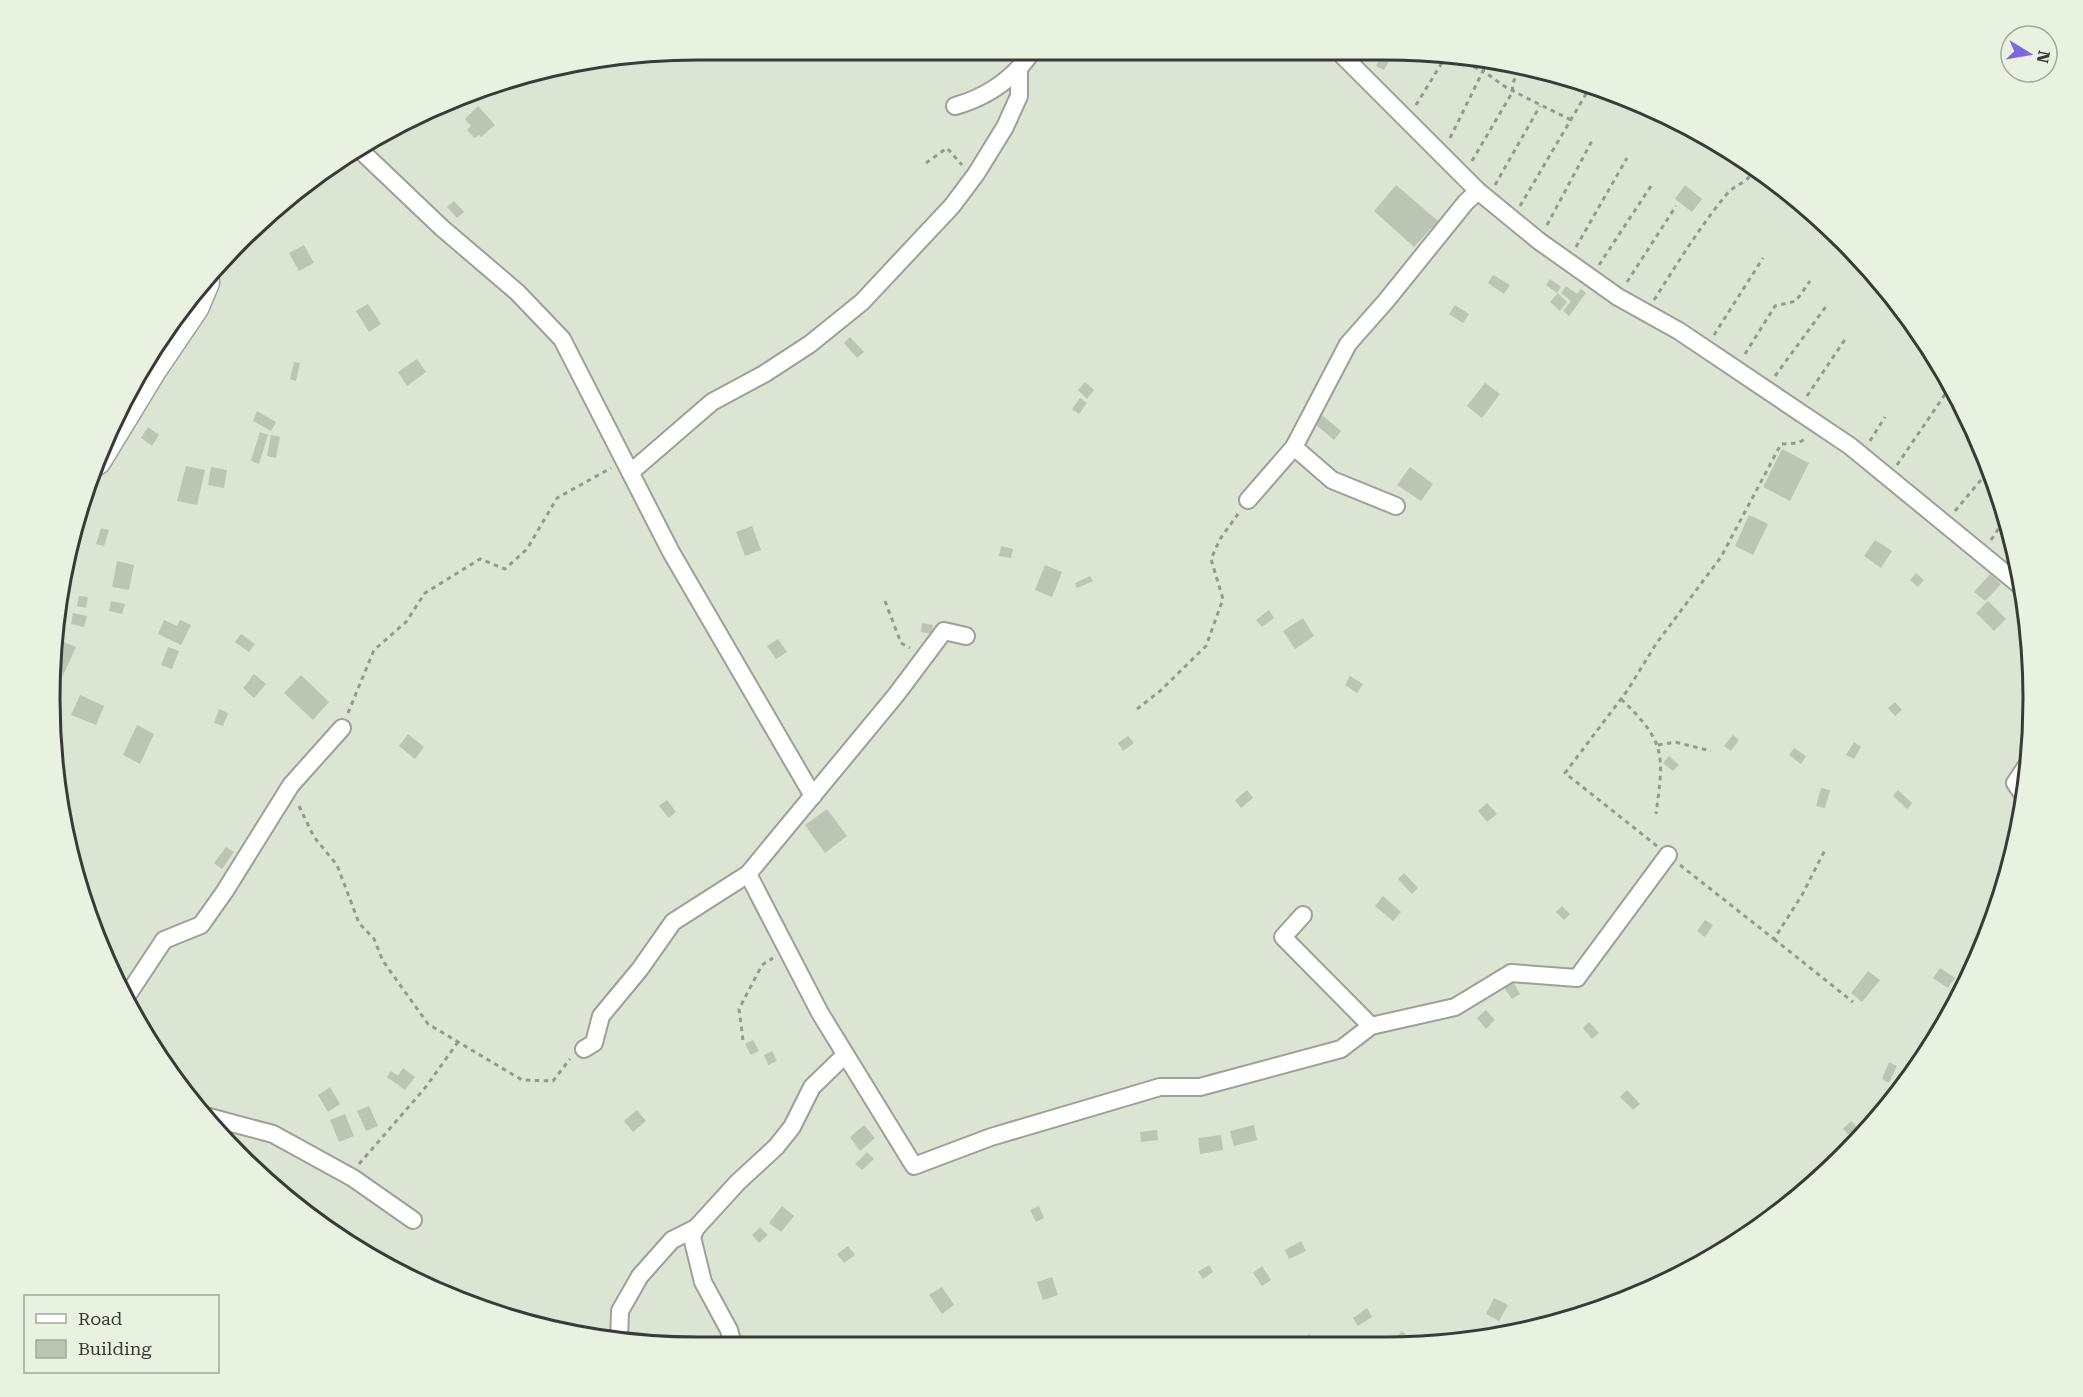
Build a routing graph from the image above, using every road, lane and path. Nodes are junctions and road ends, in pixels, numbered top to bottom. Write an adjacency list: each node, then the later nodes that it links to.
1 (1026, 60): 6 (street)
2 (1347, 60): 14 (street)
3 (1444, 63): 14 (path)
4 (1470, 65): 7 (path)
5 (1484, 68): 7 (path)
6 (1019, 70): 11 (street); 20 (street)
7 (1483, 71): 9 (path); 16 (path)
8 (1517, 74): 9 (path)
9 (1513, 91): 12 (path); 21 (path)
10 (1586, 93): 13 (path)
11 (955, 106)
12 (1540, 106): 13 (path); 24 (path)
13 (1571, 120): 26 (path)
14 (1406, 122): 16 (street)
15 (1593, 139): 27 (path)
16 (1442, 153): 21 (street)
17 (365, 155): 47 (street)
18 (1628, 158): 29 (path)
19 (926, 163): 20 (path)
20 (976, 174): 47 (street)
21 (1463, 175): 24 (street)
22 (1751, 177): 34 (path)
23 (1651, 186): 30 (path)
24 (1483, 195): 26 (street); 45 (street)
25 (1676, 206): 32 (path)
26 (1512, 220): 27 (street)
27 (1539, 241): 29 (street)
28 (1763, 258): 38 (path)
29 (1567, 262): 30 (street)
30 (1591, 279): 32 (street)
31 (1810, 281): 39 (path)
32 (1618, 297): 34 (street)
33 (1827, 305): 40 (path)
34 (1647, 313): 38 (street)
35 (175, 334): 37 (highway)
36 (1846, 338): 42 (path)
37 (164, 350)
38 (1705, 350): 39 (street)
39 (1735, 370): 40 (street)
40 (1766, 389): 42 (street)
41 (1945, 394): 48 (path)
42 (1798, 410): 44 (street)
43 (1885, 417): 46 (path)
44 (1824, 428): 46 (street); 59 (path)
45 (1294, 447): 50 (street); 51 (street)
46 (1861, 455): 48 (street)
47 (628, 466): 61 (path); 65 (street)
48 (1889, 476): 52 (street)
49 (1983, 477): 52 (path)
50 (1248, 500): 60 (path)
51 (1396, 506)
52 (1943, 522): 54 (street)
53 (1999, 527): 54 (path)
54 (1983, 552): 55 (street)
55 (2012, 578)
56 (885, 601): 58 (path)
57 (966, 636): 58 (street)
58 (924, 657): 65 (street)
59 (1621, 699): 62 (path); 68 (path)
60 (1137, 709)
61 (342, 728): 64 (street)
62 (1658, 745): 63 (path); 66 (path)
63 (1710, 751)
64 (303, 772): 73 (street); 77 (path)
65 (813, 796): 69 (street)
66 (1656, 814)
67 (1826, 848): 71 (path)
68 (1668, 855): 71 (path); 75 (street)
69 (748, 874): 72 (street); 78 (street)
70 (1303, 915): 75 (street)
71 (1774, 939): 74 (path)
72 (787, 949): 76 (path); 79 (street)
73 (131, 990)
74 (1853, 1002)
75 (1371, 1026): 79 (street)
76 (743, 1041)
77 (458, 1042): 78 (path); 81 (path)
78 (584, 1049)
79 (845, 1055): 83 (street)
80 (218, 1120): 81 (street)
81 (348, 1176): 82 (street)
82 (413, 1220)
83 (696, 1228): 84 (street); 85 (street)
84 (619, 1332)
85 (731, 1337)

